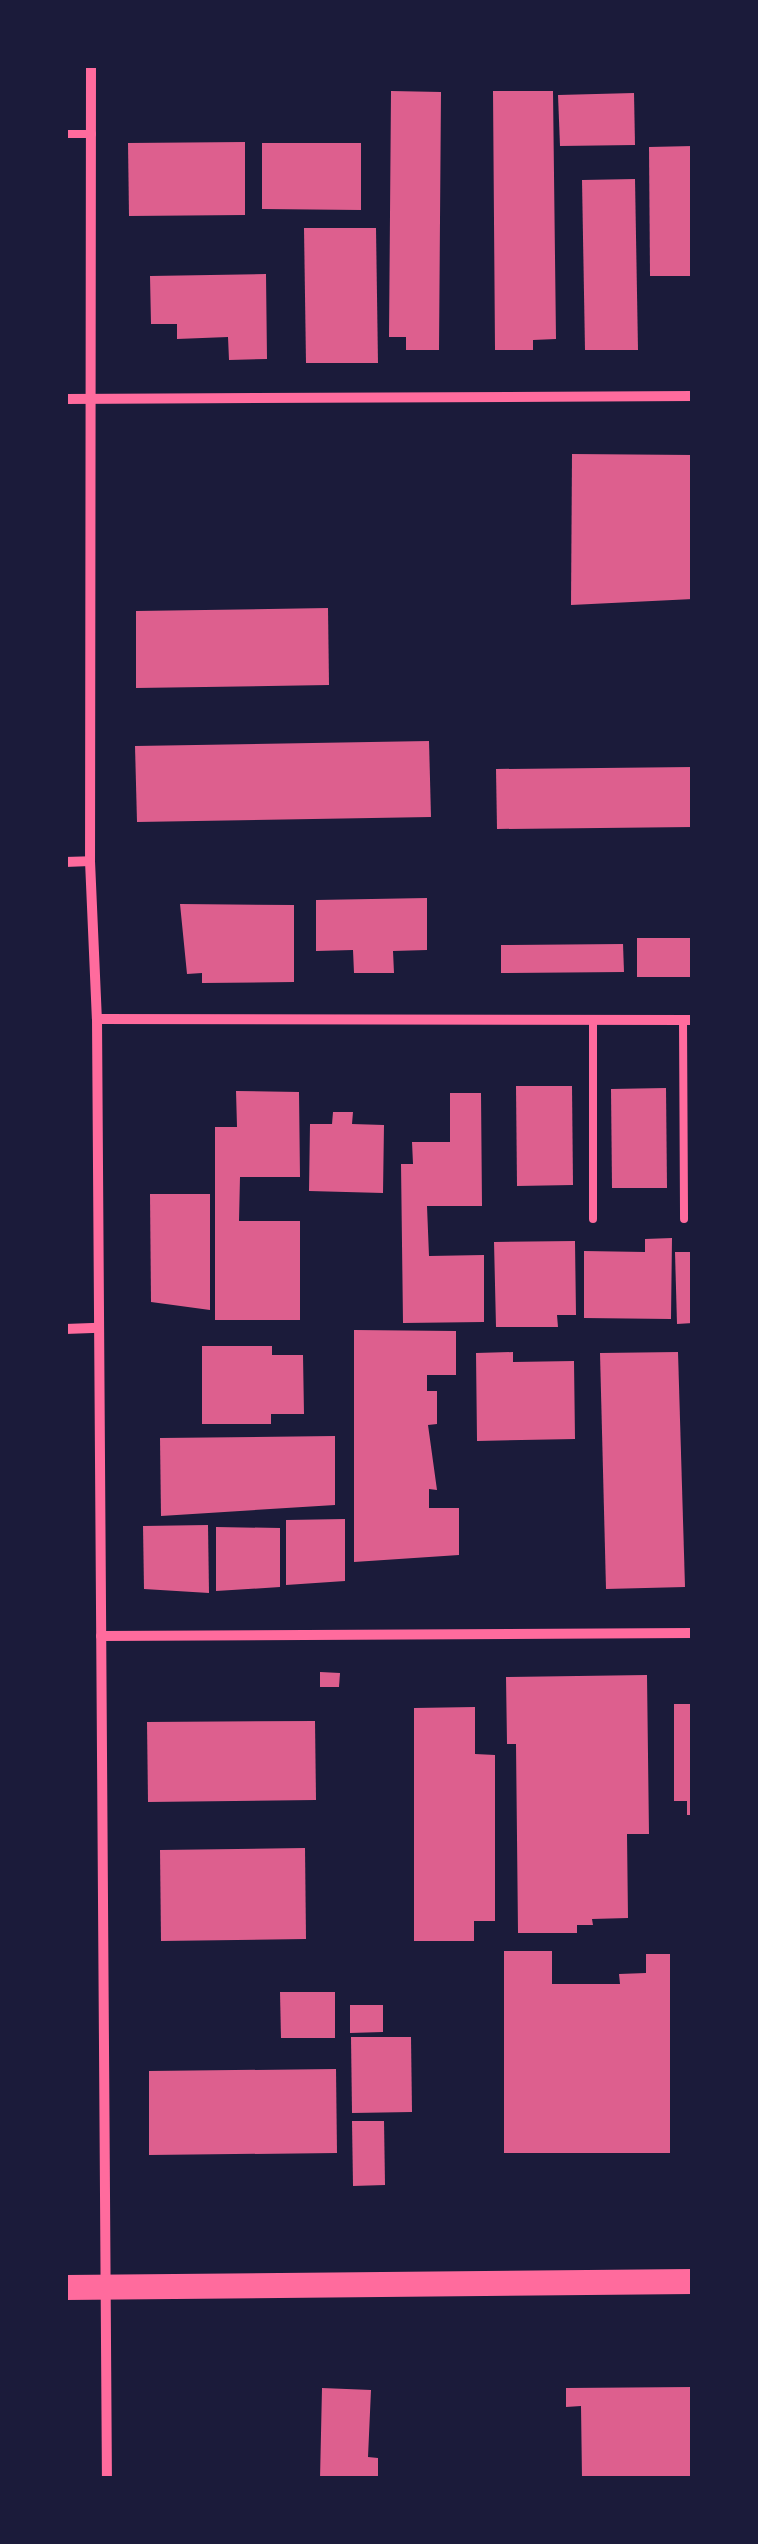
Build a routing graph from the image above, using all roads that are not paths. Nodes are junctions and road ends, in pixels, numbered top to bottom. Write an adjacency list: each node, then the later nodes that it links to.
1 (91, 65): 3 (street)
2 (65, 134): 3 (lane)
3 (92, 134): 5 (street)
4 (693, 396): 5 (street)
5 (93, 398): 6 (street); 8 (street)
6 (65, 399)
7 (65, 862): 8 (street)
8 (90, 862): 9 (street)
9 (97, 1019): 10 (street); 15 (street)
10 (594, 1020): 11 (street); 13 (lane)
11 (688, 1020): 12 (lane)
12 (684, 1218)
13 (593, 1219)
14 (65, 1328): 15 (street)
15 (99, 1328): 17 (street)
16 (693, 1633): 17 (street)
17 (101, 1636): 20 (street)
18 (693, 2281): 20 (main road)
19 (65, 2287): 20 (main road)
20 (105, 2287): 21 (street)
21 (106, 2479)

